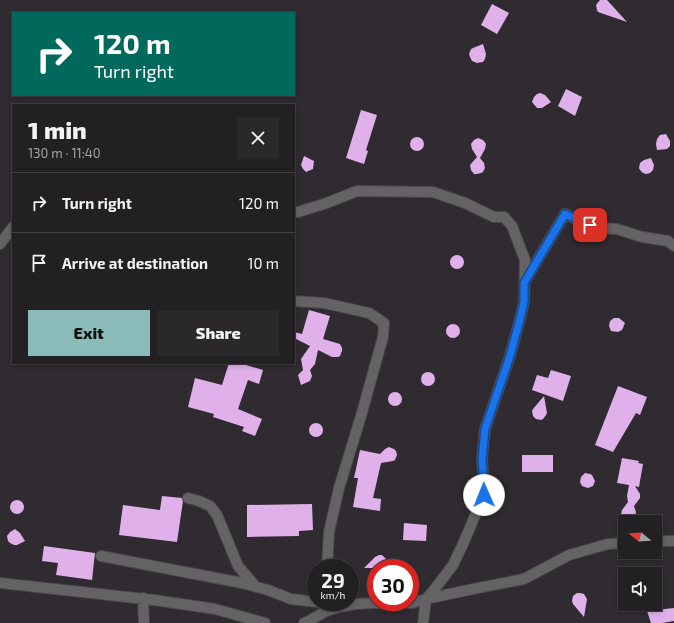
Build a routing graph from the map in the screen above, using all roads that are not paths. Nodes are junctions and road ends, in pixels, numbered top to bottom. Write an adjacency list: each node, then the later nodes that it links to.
1 (295, 212): 5 (street)
2 (12, 228): 3 (street)
3 (0, 244)
4 (674, 246): 5 (street)
5 (524, 283): 16 (street)
6 (295, 301): 12 (street)
7 (188, 498): 14 (street)
8 (662, 541): 9 (street)
9 (674, 541)
10 (618, 543): 16 (street)
11 (101, 556): 14 (street)
12 (328, 559)
13 (0, 583): 15 (street)
14 (256, 587): 17 (street)
15 (143, 598): 20 (street); 21 (street)
16 (426, 599): 18 (street); 23 (street)
17 (307, 601)
18 (359, 604)
19 (325, 611): 22 (street)
20 (144, 623)
21 (266, 623)
22 (304, 623)
23 (423, 623)

